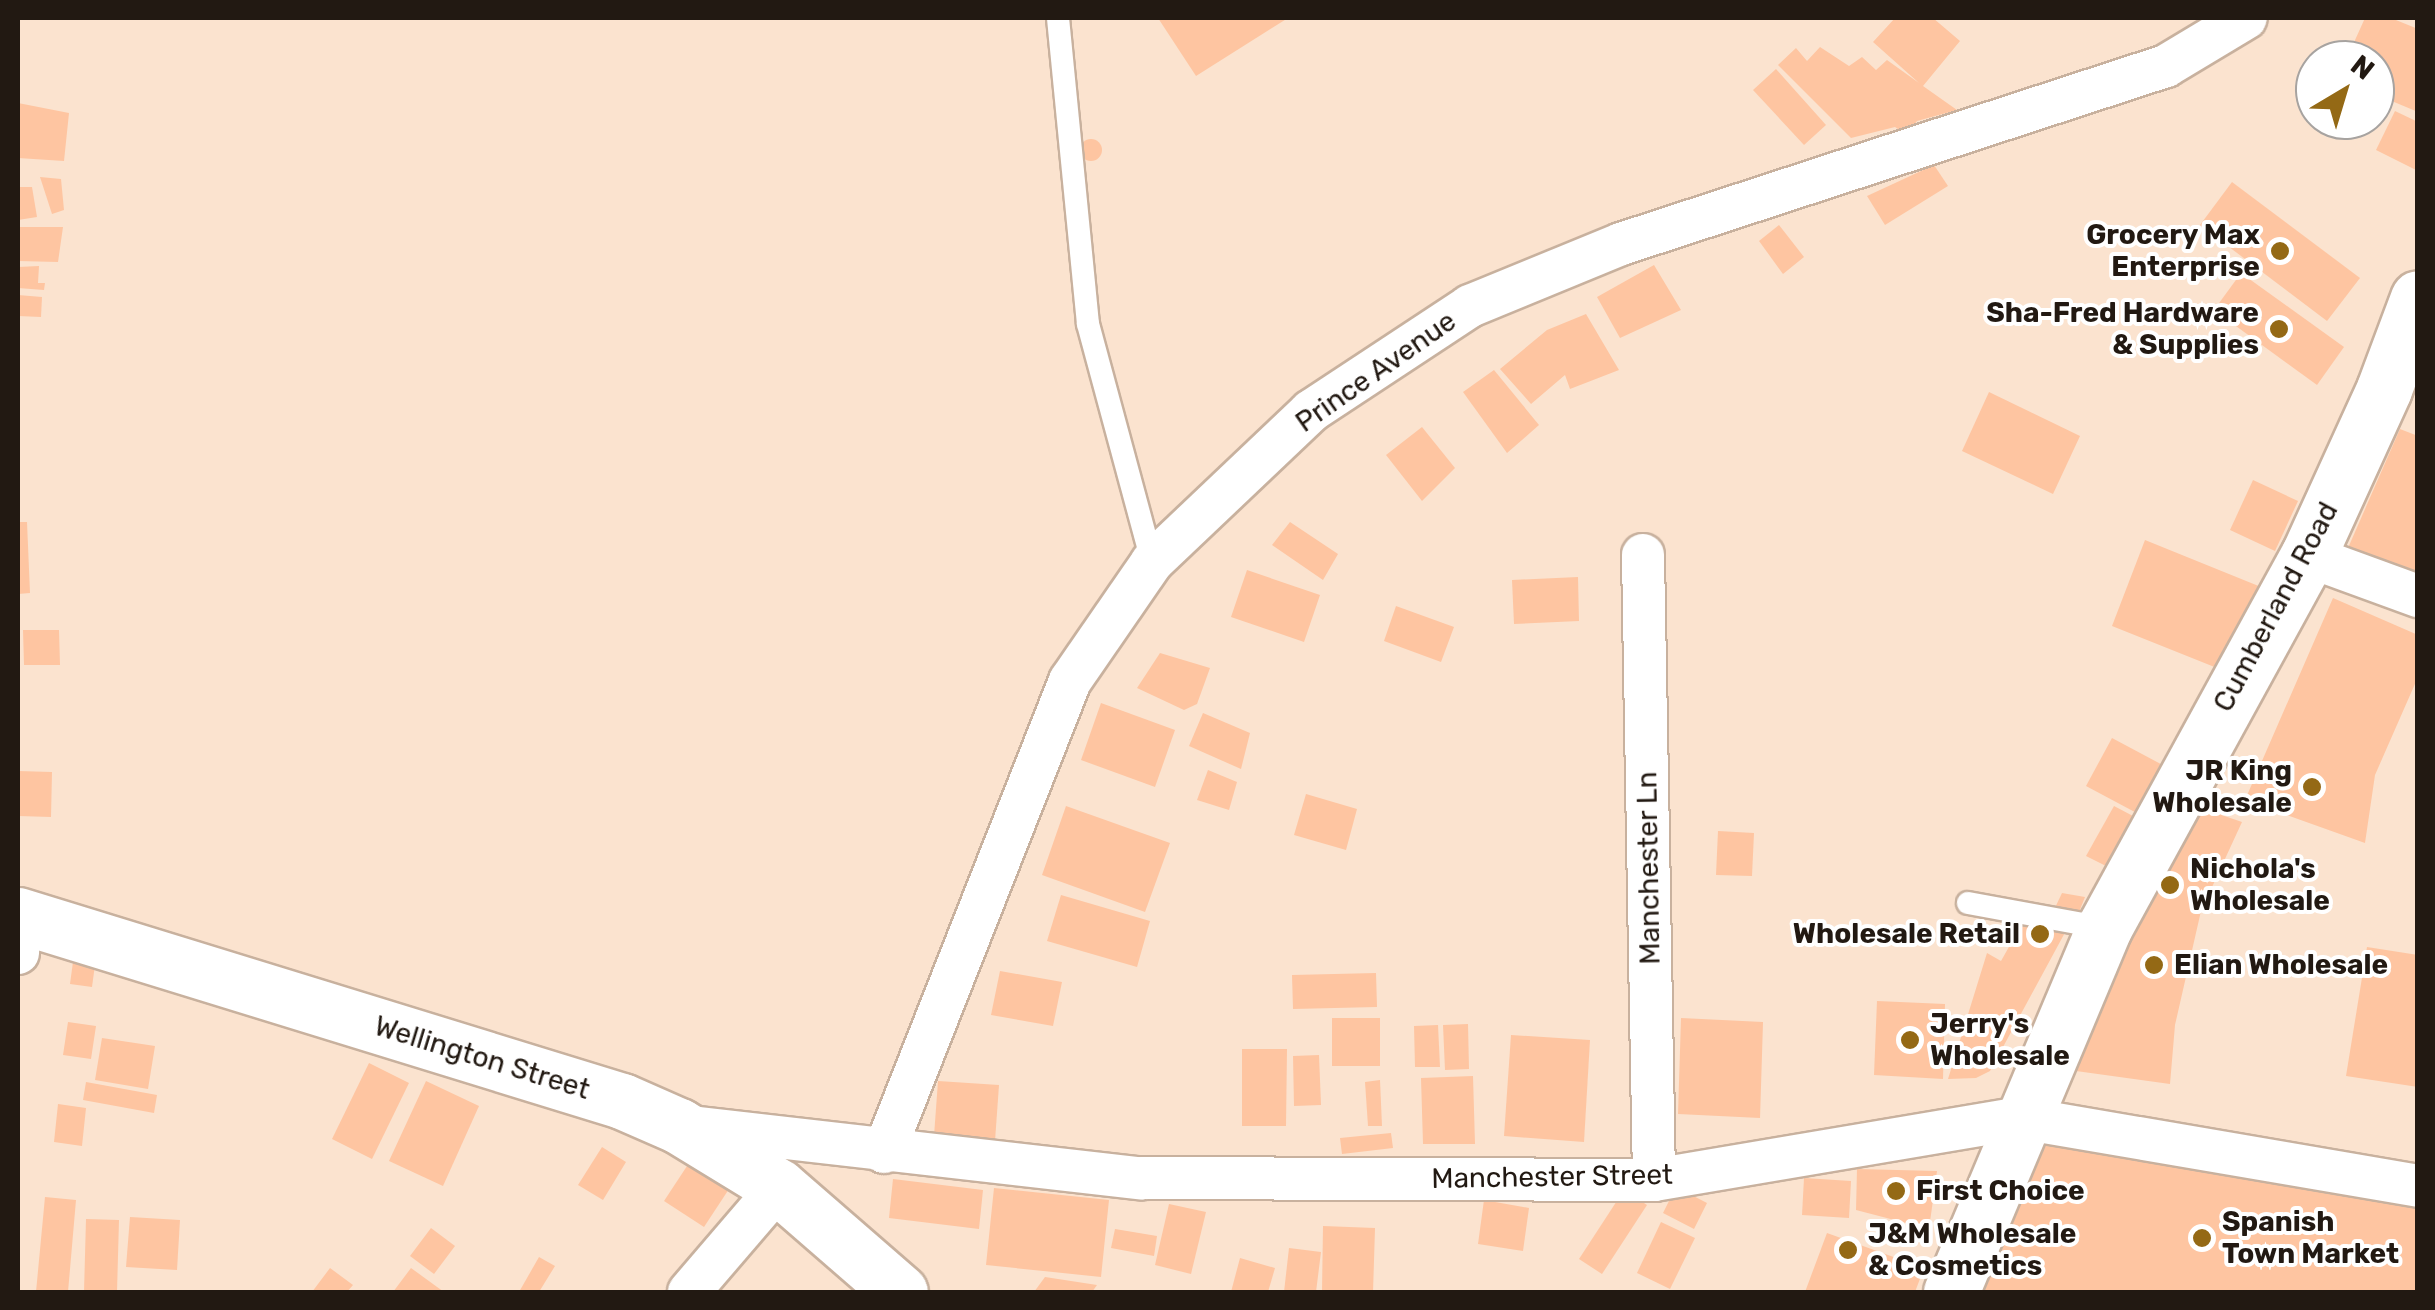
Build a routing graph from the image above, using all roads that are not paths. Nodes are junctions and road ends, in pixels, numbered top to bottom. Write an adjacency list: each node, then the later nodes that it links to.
1 (1058, 18): 6 (lane)
2 (2246, 18): 6 (street, Prince Avenue)
3 (2418, 298): 5 (street, Cumberland Road)
4 (1643, 555): 14 (street, Manchester Ln)
5 (2308, 556): 7 (street); 10 (street, Cumberland Road)
6 (1152, 562): 13 (street, Prince Avenue)
7 (2418, 596)
8 (1968, 903): 10 (lane)
9 (18, 928): 12 (street, Wellington Street)
10 (2104, 928): 11 (street, Cumberland Road)
11 (2021, 1118): 14 (street, Manchester Street); 15 (street, Manchester Street); 19 (street, Cumberland Road)
12 (679, 1126): 13 (street, Manchester Street); 16 (street, Wellington Street)
13 (884, 1152): 14 (street, Manchester Street)
14 (1654, 1180)
15 (2418, 1186)
16 (779, 1187): 17 (street); 18 (street, Wellington Street)
17 (689, 1292)
18 (900, 1292)
19 (1951, 1292)

